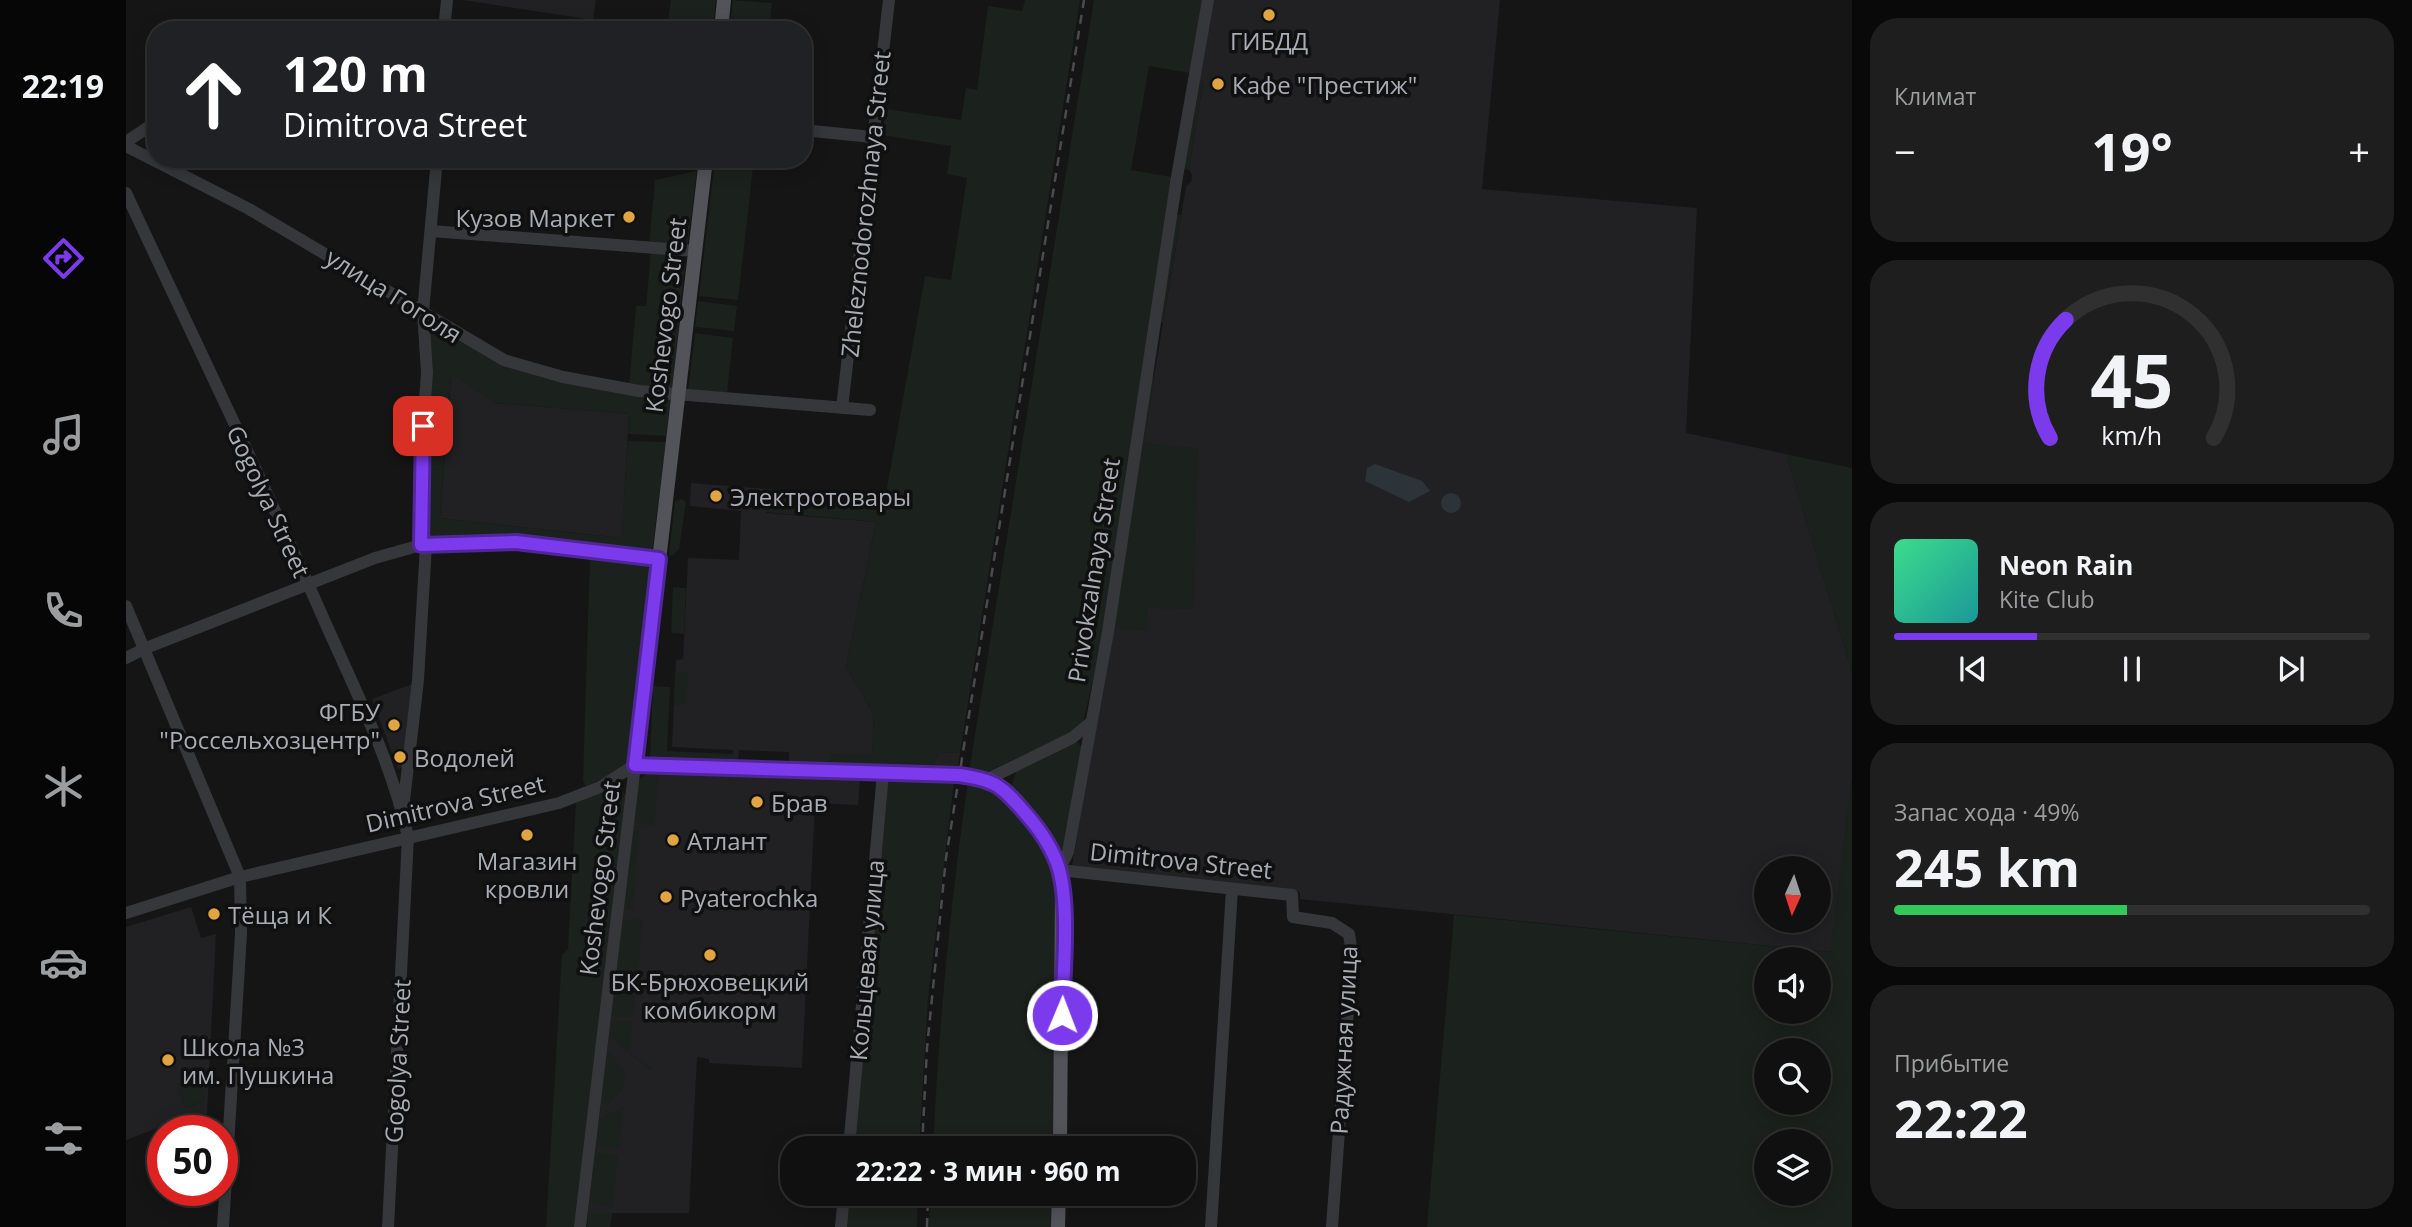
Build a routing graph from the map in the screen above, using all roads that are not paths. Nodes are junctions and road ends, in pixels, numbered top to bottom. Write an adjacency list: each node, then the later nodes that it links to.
1 (447, 0): 5 (street)
2 (724, 0): 6 (main road)
3 (889, 0): 9 (street, Zheleznodorozhnaya Street)
4 (1208, 0): 28 (street, Privokzalnaya Street)
5 (445, 21)
6 (722, 21)
7 (147, 129): 10 (street)
8 (812, 131): 9 (street)
9 (872, 137): 20 (street, Zheleznodorozhnaya Street)
10 (126, 144): 11 (street, улица Гоголя)
11 (147, 155)
12 (171, 168): 18 (street, улица Гоголя)
13 (436, 168): 16 (street, Gogolya Street)
14 (705, 168): 17 (main road, Koshevogo Street)
15 (126, 193): 24 (street, Gogolya Street)
16 (431, 231): 17 (street); 18 (street, Gogolya Street)
17 (695, 251): 19 (main road, Koshevogo Street)
18 (423, 312): 19 (street, улица Гоголя); 22 (street, Gogolya Street)
19 (679, 394): 20 (street); 23 (main road, Koshevogo Street)
20 (842, 408): 21 (street)
21 (870, 410)
22 (423, 545): 23 (street); 24 (street); 34 (street, Gogolya Street)
23 (659, 559): 29 (main road, Koshevogo Street)
24 (308, 584): 26 (street); 34 (street, Gogolya Street)
25 (126, 606): 26 (street)
26 (146, 648): 27 (street); 37 (street)
27 (126, 658)
28 (1090, 723): 30 (street); 36 (street, Privokzalnaya Street)
29 (635, 765): 31 (main road); 35 (street, Dimitrova Street); 47 (street, Koshevogo Street)
30 (1013, 766): 32 (street); 33 (street)
31 (883, 773): 32 (main road); 41 (street, Кольцевая улица)
32 (988, 779): 33 (main road, Dimitrova Street)
33 (1011, 797): 36 (main road, Dimitrova Street)
34 (402, 813): 35 (street, Gogolya Street)
35 (408, 837): 37 (street, Dimitrova Street); 46 (street, Gogolya Street)
36 (1059, 870): 38 (street, Dimitrova Street); 42 (main road, Privokzalnaya Street)
37 (240, 877): 40 (street, Dimitrova Street); 45 (street)
38 (1232, 889): 39 (street, Dimitrova Street); 50 (street)
39 (1292, 895): 51 (street, Радужная улица)
40 (126, 914)
41 (850, 1136)
42 (1060, 1136)
43 (843, 1206): 48 (street)
44 (1059, 1206): 49 (main road)
45 (223, 1227)
46 (388, 1227)
47 (580, 1227)
48 (841, 1227)
49 (1058, 1227)
50 (1211, 1227)
51 (1332, 1227)

